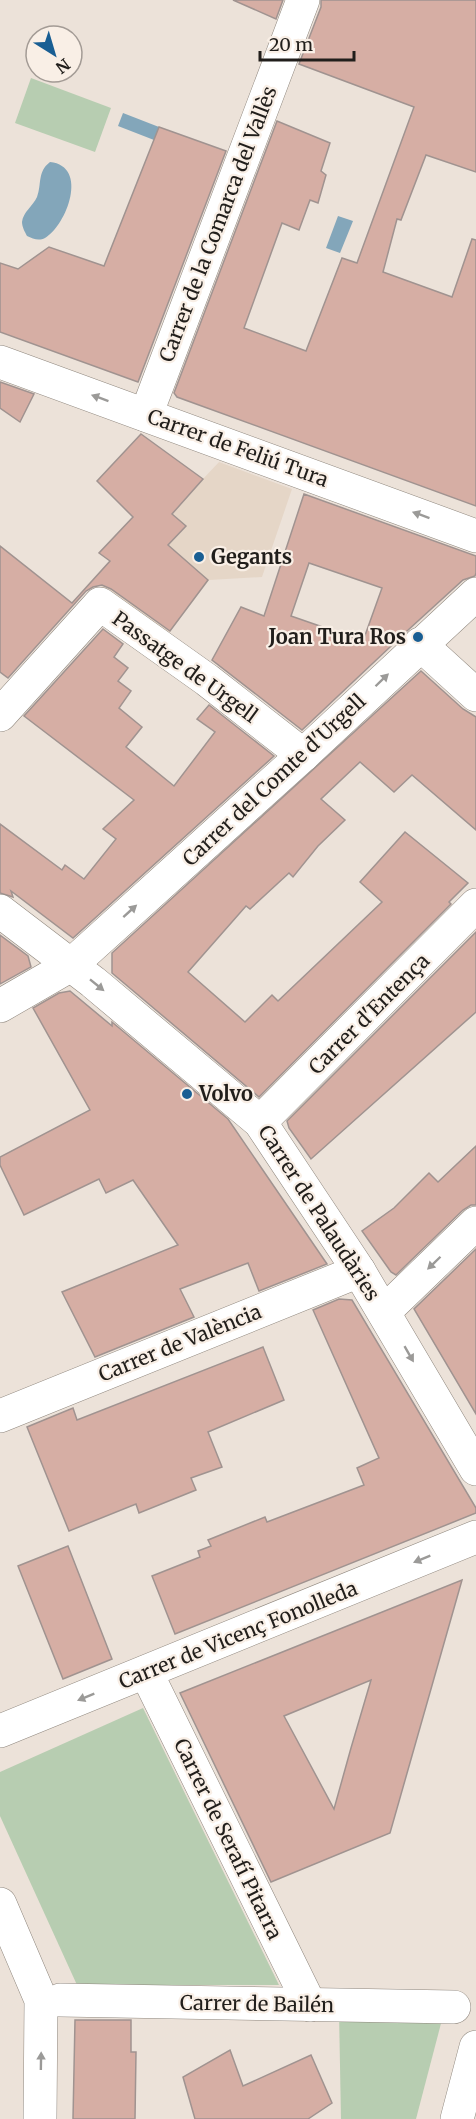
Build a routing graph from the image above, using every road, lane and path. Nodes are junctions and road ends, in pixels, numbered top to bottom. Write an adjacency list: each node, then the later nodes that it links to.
1 (303, 0): 3 (street, Carrer de la Comarca del Vallès)
2 (0, 362): 3 (street, Carrer de Feliú Tura, one-way to 2)
3 (146, 415): 4 (street, Carrer de Feliú Tura, one-way to 3)
4 (476, 536)
5 (476, 594): 6 (street, Carrer del Comte d'Urgell)
6 (420, 644): 7 (street); 9 (street, Carrer del Comte d'Urgell, one-way to 6)
7 (476, 695)
8 (0, 715): 9 (street, Passatge de Urgell)
9 (303, 755): 12 (street, Carrer del Comte d'Urgell, one-way to 9)
10 (476, 905): 14 (street, Carrer d'Entença)
11 (0, 911): 12 (street, Carrer de Palaudàries)
12 (71, 965): 13 (street, Carrer del Comte d'Urgell); 14 (street, Carrer de Palaudàries, one-way to 14)
13 (0, 1006)
14 (260, 1122): 16 (street, Carrer de Palaudàries)
15 (476, 1223): 17 (street, one-way to 17)
16 (359, 1270): 17 (street, Carrer de Palaudàries); 18 (street, Carrer de València)
17 (384, 1312): 19 (street, Carrer de Palaudàries, one-way to 19)
18 (0, 1416)
19 (476, 1468)
20 (476, 1537): 21 (street, Carrer de Vicenç Fonolleda, one-way to 21)
21 (146, 1672): 22 (street, Carrer de Vicenç Fonolleda, one-way to 22); 25 (street, Carrer de Serafí Pitarra)
22 (0, 1731)
23 (0, 1904): 28 (street, one-way to 23)
24 (60, 2000): 25 (street, Carrer de Bailén)
25 (309, 2005): 26 (street, Carrer de Bailén)
26 (454, 2007)
27 (476, 2047): 29 (street)
28 (40, 2119)
29 (457, 2119)

